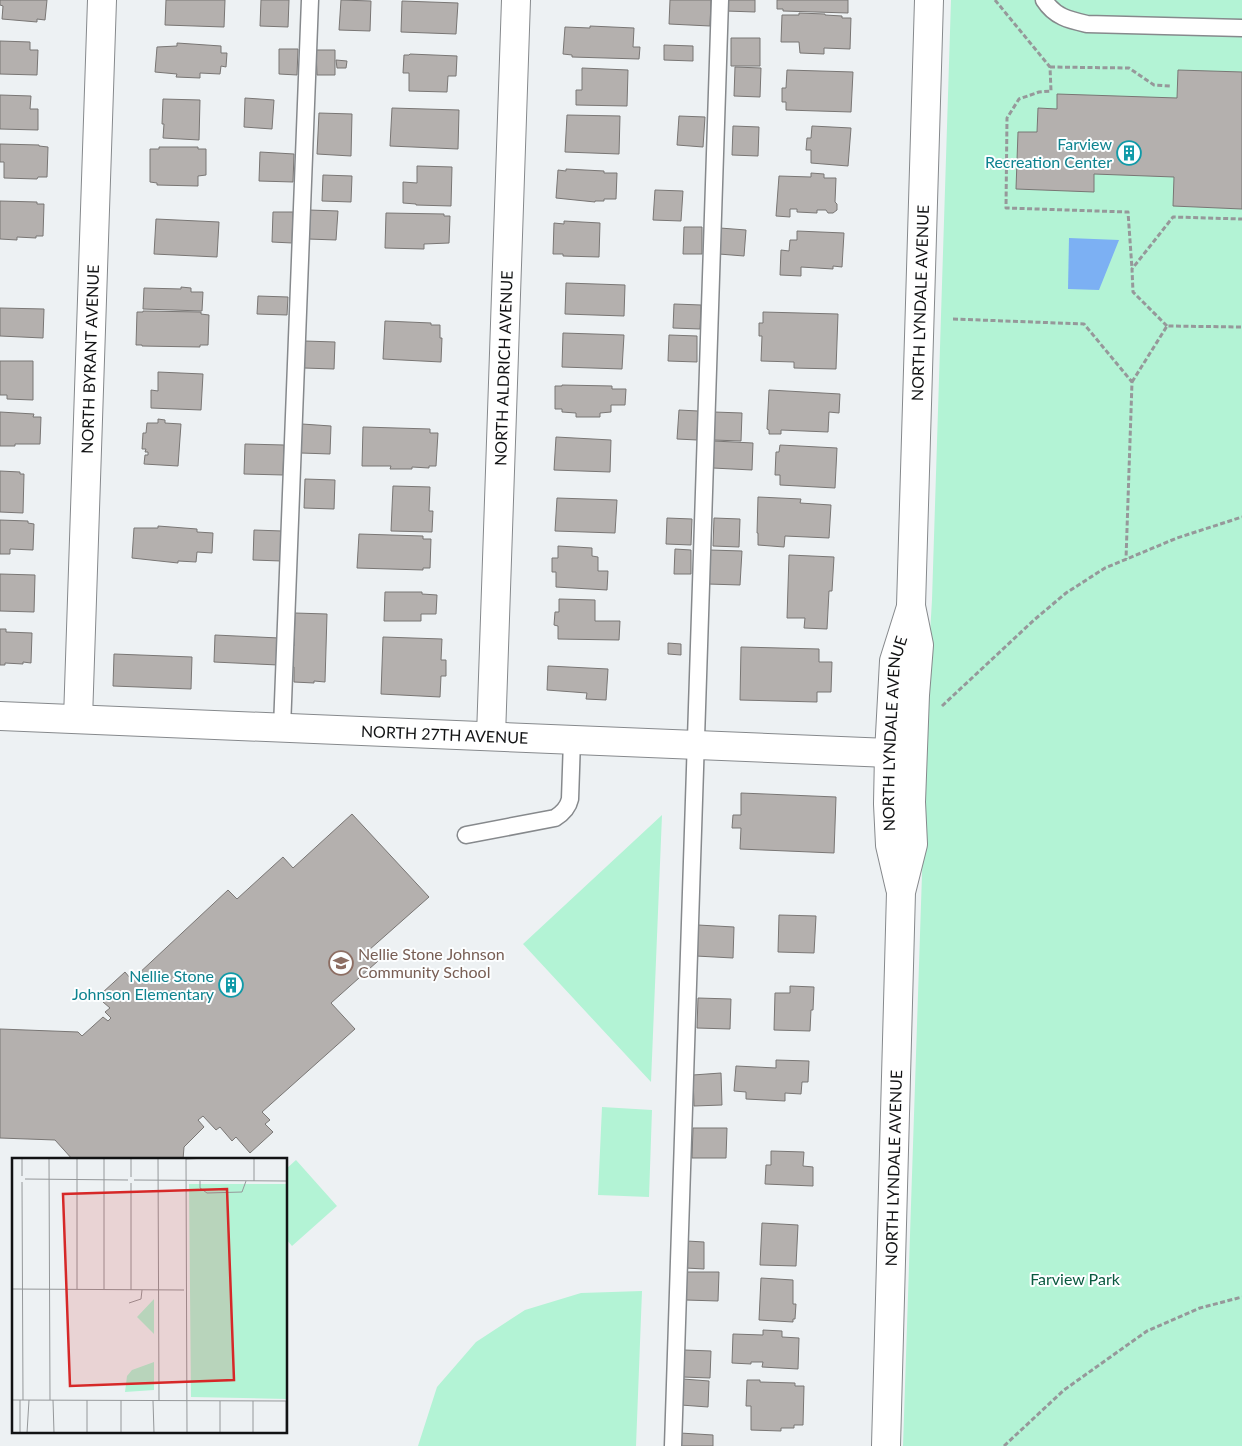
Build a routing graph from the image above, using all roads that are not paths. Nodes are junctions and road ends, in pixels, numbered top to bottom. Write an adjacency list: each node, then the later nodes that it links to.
1 (102, 0): 10 (street, NORTH BYRANT AVENUE)
2 (310, 0): 11 (lane)
3 (516, 0): 12 (street, NORTH ALDRICH AVENUE)
4 (720, 0): 14 (lane)
5 (929, 0): 8 (street, NORTH LYNDALE AVENUE)
6 (1044, 0): 7 (lane)
7 (1242, 28)
8 (911, 606): 15 (street, NORTH LYNDALE AVENUE); 17 (street, NORTH LYNDALE AVENUE)
9 (0, 716): 10 (street, NORTH 27TH AVENUE)
10 (78, 719): 11 (street, NORTH 27TH AVENUE)
11 (282, 728): 12 (street, NORTH 27TH AVENUE)
12 (491, 736): 13 (street, NORTH 27TH AVENUE)
13 (572, 740): 14 (street, NORTH 27TH AVENUE); 16 (lane)
14 (696, 746): 15 (street, NORTH 27TH AVENUE); 18 (lane)
15 (889, 753): 17 (street, NORTH LYNDALE AVENUE)
16 (466, 836)
17 (901, 892): 19 (street, NORTH LYNDALE AVENUE)
18 (673, 1446)
19 (886, 1446)

